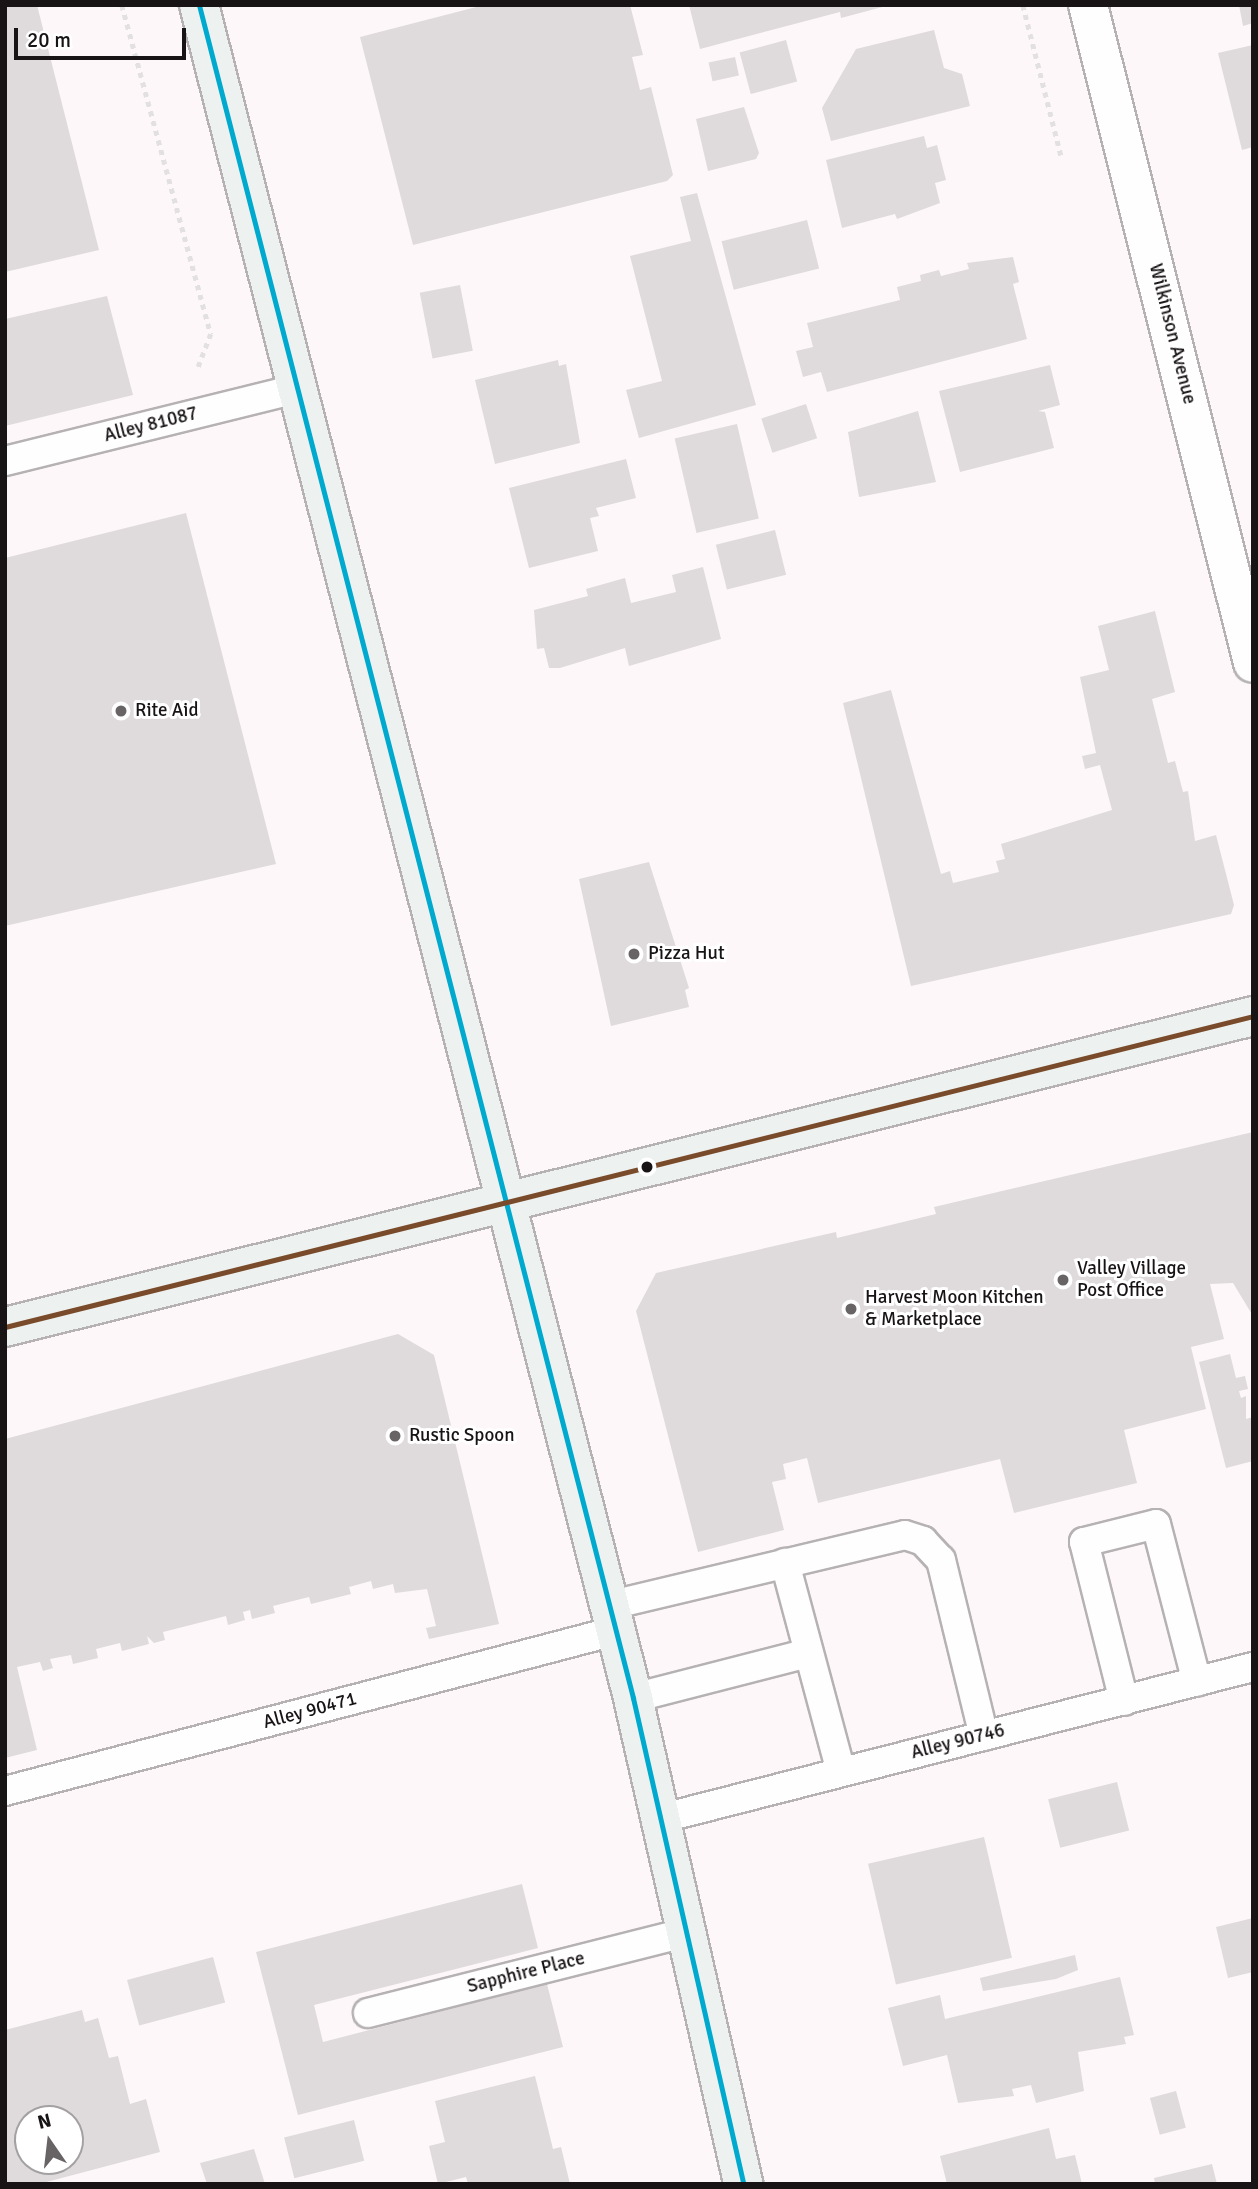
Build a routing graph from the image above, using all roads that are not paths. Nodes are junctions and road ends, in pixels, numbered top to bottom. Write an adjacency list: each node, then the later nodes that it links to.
1 (199, 5): 3 (main road)
2 (1088, 5): 5 (street, Wilkinson Avenue)
3 (297, 389): 4 (lane, Alley 81087); 7 (main road)
4 (5, 461)
5 (1253, 663)
6 (1253, 1016): 7 (main road)
7 (505, 1203): 8 (main road); 10 (main road)
8 (5, 1327)
9 (785, 1563): 10 (lane, Alley 90471); 11 (lane); 16 (lane, Alley 90471)
10 (611, 1618): 14 (main road); 18 (lane, Alley 90471)
11 (808, 1653): 14 (lane); 17 (lane)
12 (1253, 1667): 13 (lane, Alley 90746)
13 (1197, 1682): 15 (lane, Alley 90746); 15 (lane)
14 (633, 1699): 19 (main road)
15 (1124, 1701): 16 (lane, Alley 90746)
16 (984, 1736): 17 (lane, Alley 90746)
17 (841, 1772): 19 (lane, Alley 90746)
18 (5, 1791)
19 (663, 1818): 20 (main road)
20 (685, 1933): 21 (lane, Sapphire Place); 22 (main road)
21 (368, 2013)
22 (743, 2184)

